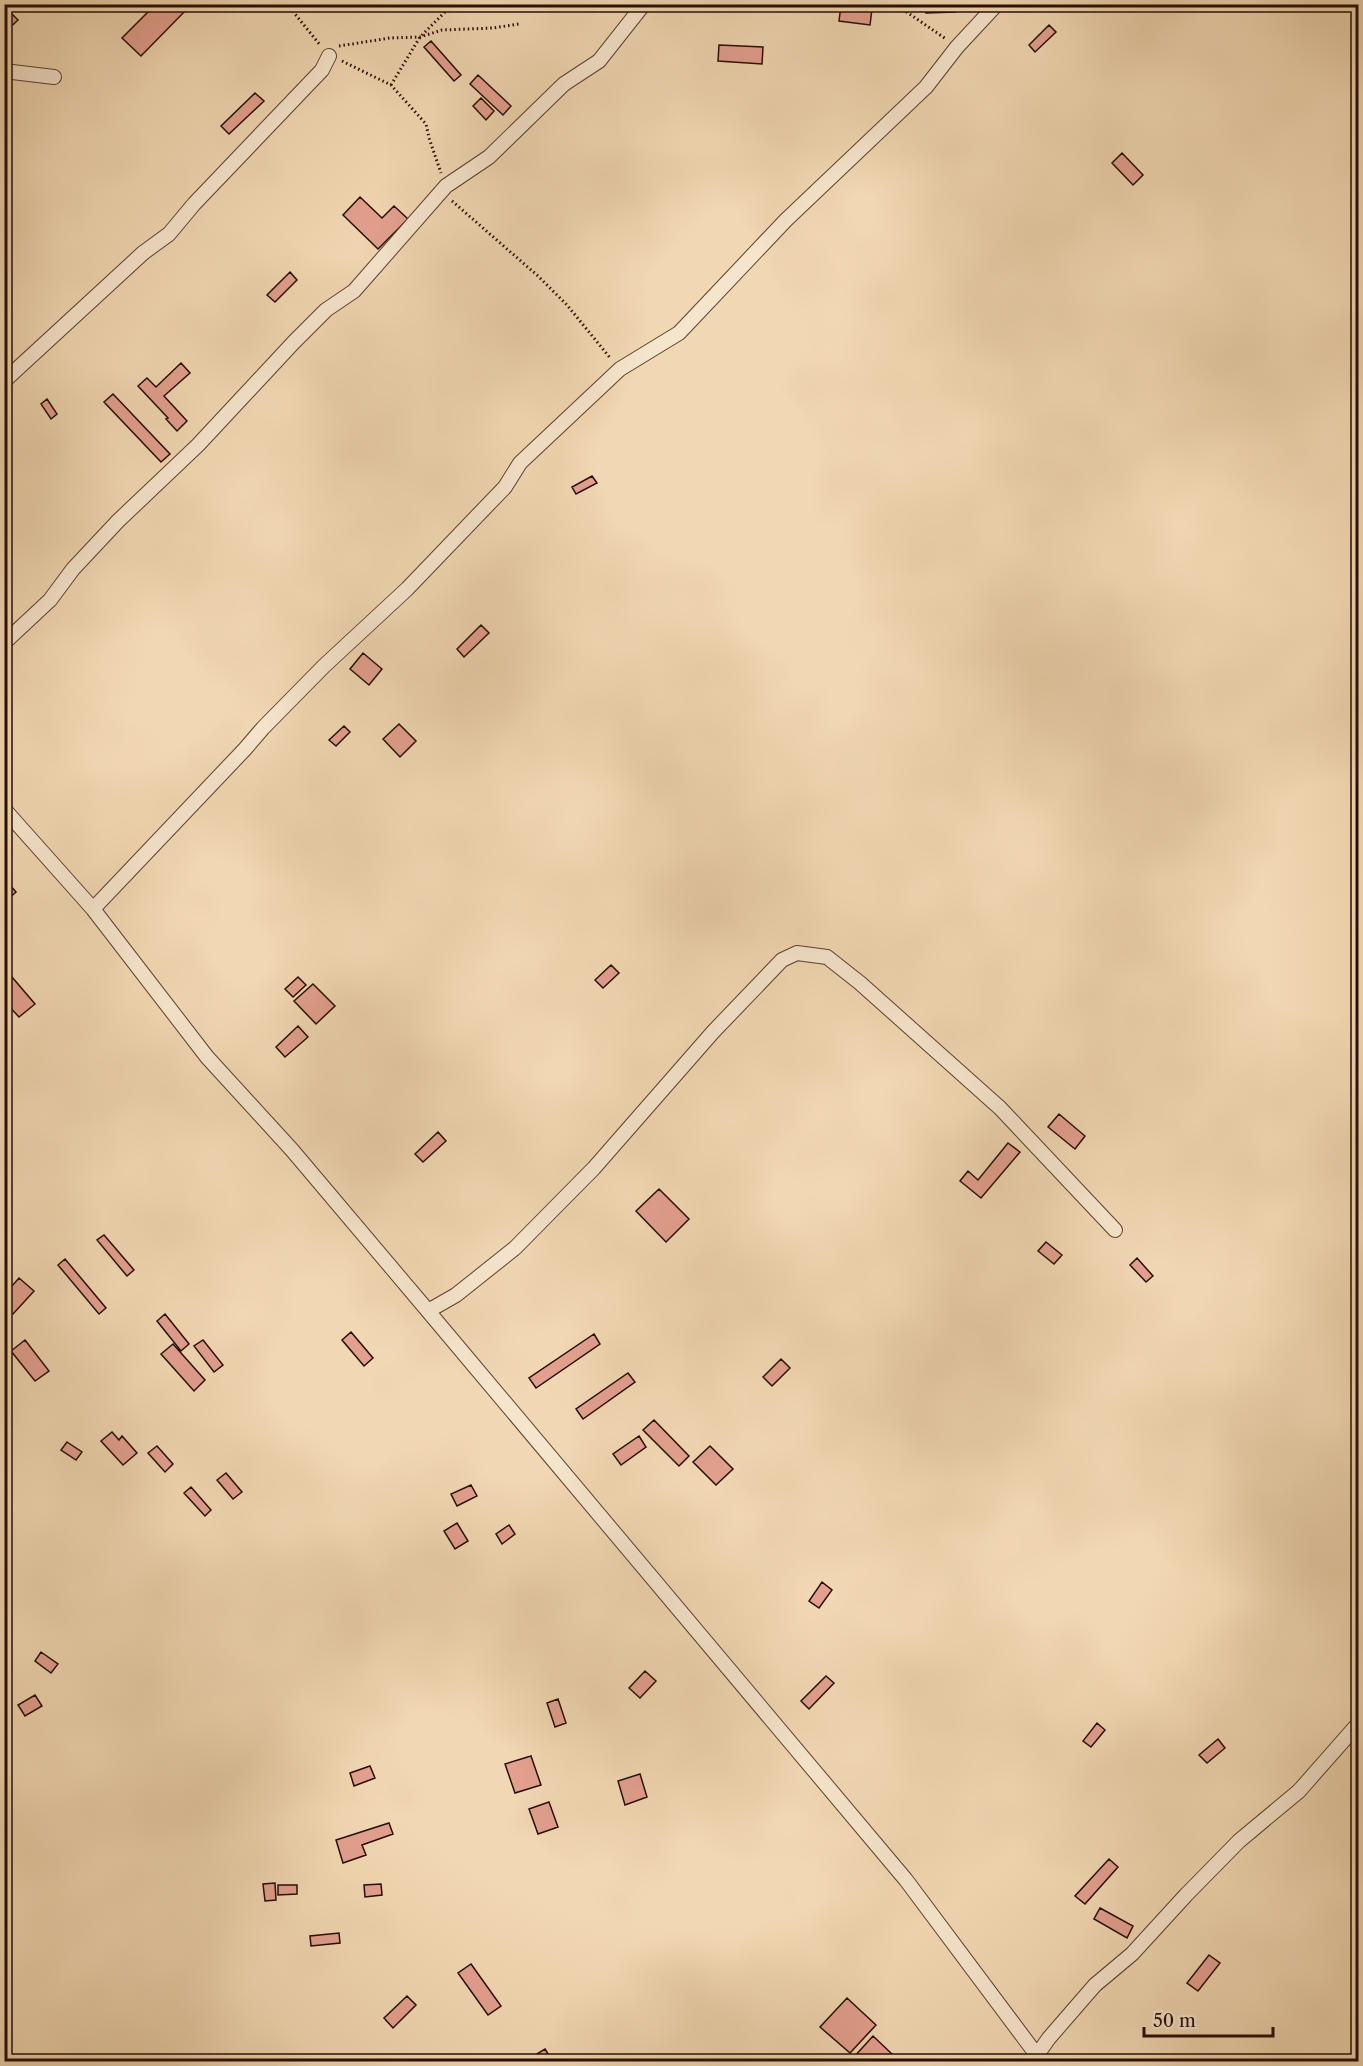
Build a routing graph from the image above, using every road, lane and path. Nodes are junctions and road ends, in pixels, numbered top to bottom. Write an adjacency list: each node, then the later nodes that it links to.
1 (453, 4): 6 (path)
2 (644, 4): 13 (street)
3 (895, 4): 7 (path)
4 (997, 4): 7 (street)
5 (519, 24): 6 (path)
6 (420, 37): 8 (path); 11 (path)
7 (957, 47): 15 (street)
8 (331, 51): 12 (street)
9 (4, 71): 10 (street)
10 (54, 77)
11 (391, 85)
12 (4, 381)
13 (4, 643)
14 (4, 809): 15 (street)
15 (93, 909): 17 (street)
16 (1115, 1230): 17 (street)
17 (428, 1311): 19 (street)
18 (1359, 1724): 19 (street)
19 (1037, 2060)

